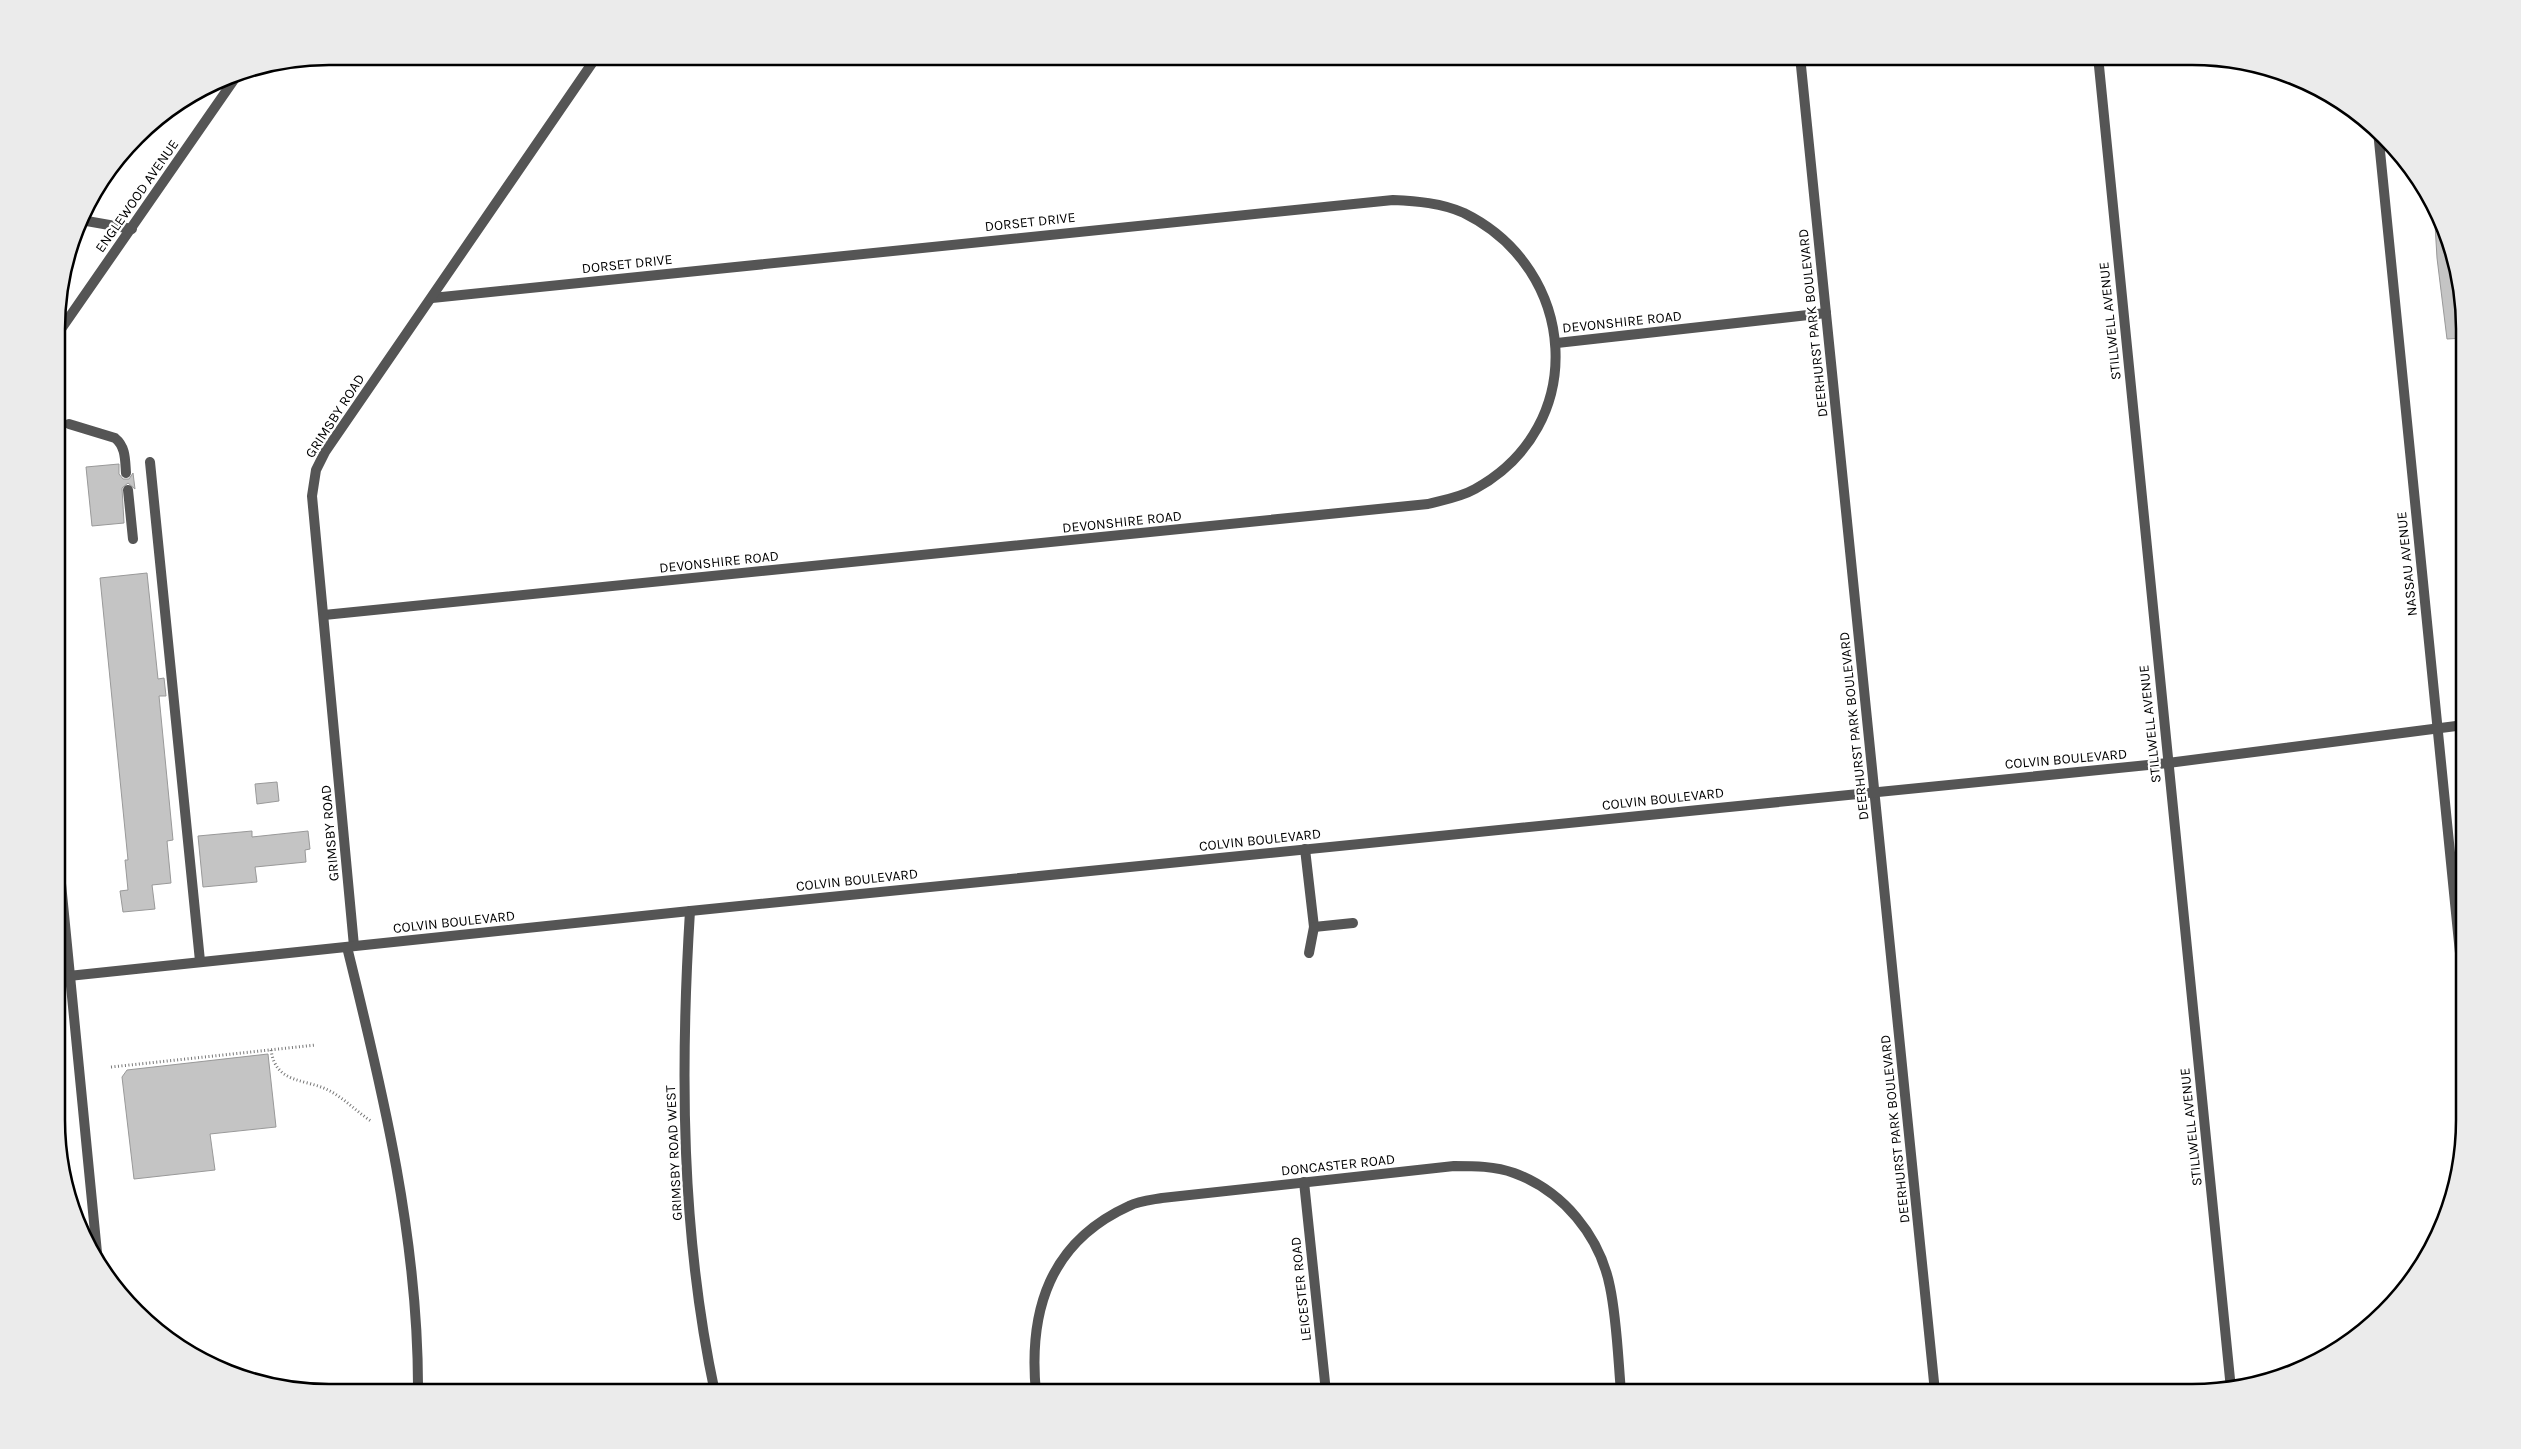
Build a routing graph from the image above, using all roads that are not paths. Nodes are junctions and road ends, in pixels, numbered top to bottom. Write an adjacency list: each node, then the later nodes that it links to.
1 (591, 65): 8 (street, GRIMSBY ROAD)
2 (1801, 65): 9 (street, DEERHURST PARK BOULEVARD)
3 (2099, 65): 20 (street, STILLWELL AVENUE)
4 (231, 84): 7 (street, ENGLEWOOD AVENUE)
5 (2379, 142): 19 (street, NASSAU AVENUE)
6 (88, 221): 7 (street)
7 (132, 229): 10 (street, ENGLEWOOD AVENUE)
8 (432, 298): 11 (street, DORSET DRIVE); 17 (street, GRIMSBY ROAD)
9 (1826, 313): 11 (street, DEVONSHIRE ROAD); 21 (street, DEERHURST PARK BOULEVARD)
10 (65, 322)
11 (1557, 343): 17 (street, DEVONSHIRE ROAD)
12 (69, 424): 14 (street)
13 (150, 462): 30 (street)
14 (126, 473)
15 (128, 490): 16 (street)
16 (133, 539)
17 (324, 615): 28 (street, GRIMSBY ROAD)
18 (2456, 726): 19 (street, COLVIN BOULEVARD)
19 (2437, 728): 20 (street, COLVIN BOULEVARD); 24 (street, NASSAU AVENUE)
20 (2168, 763): 21 (street, COLVIN BOULEVARD); 35 (street, STILLWELL AVENUE)
21 (1874, 791): 22 (street, COLVIN BOULEVARD); 41 (street, DEERHURST PARK BOULEVARD)
22 (1305, 849): 23 (street, COLVIN BOULEVARD); 27 (street)
23 (690, 911): 28 (street, COLVIN BOULEVARD); 37 (street, GRIMSBY ROAD WEST)
24 (2456, 915)
25 (1353, 923): 27 (street)
26 (65, 928): 31 (street)
27 (1314, 928): 29 (street)
28 (351, 946): 30 (street, COLVIN BOULEVARD); 36 (street)
29 (1309, 953)
30 (200, 961): 31 (street, COLVIN BOULEVARD)
31 (70, 975): 32 (street, COLVIN BOULEVARD); 34 (street)
32 (65, 976)
33 (1304, 1182): 38 (street, DONCASTER ROAD); 39 (street, LEICESTER ROAD); 40 (street, DONCASTER ROAD)
34 (96, 1245)
35 (2230, 1381)
36 (418, 1384)
37 (713, 1384)
38 (1036, 1384)
39 (1325, 1384)
40 (1620, 1384)
41 (1934, 1384)

